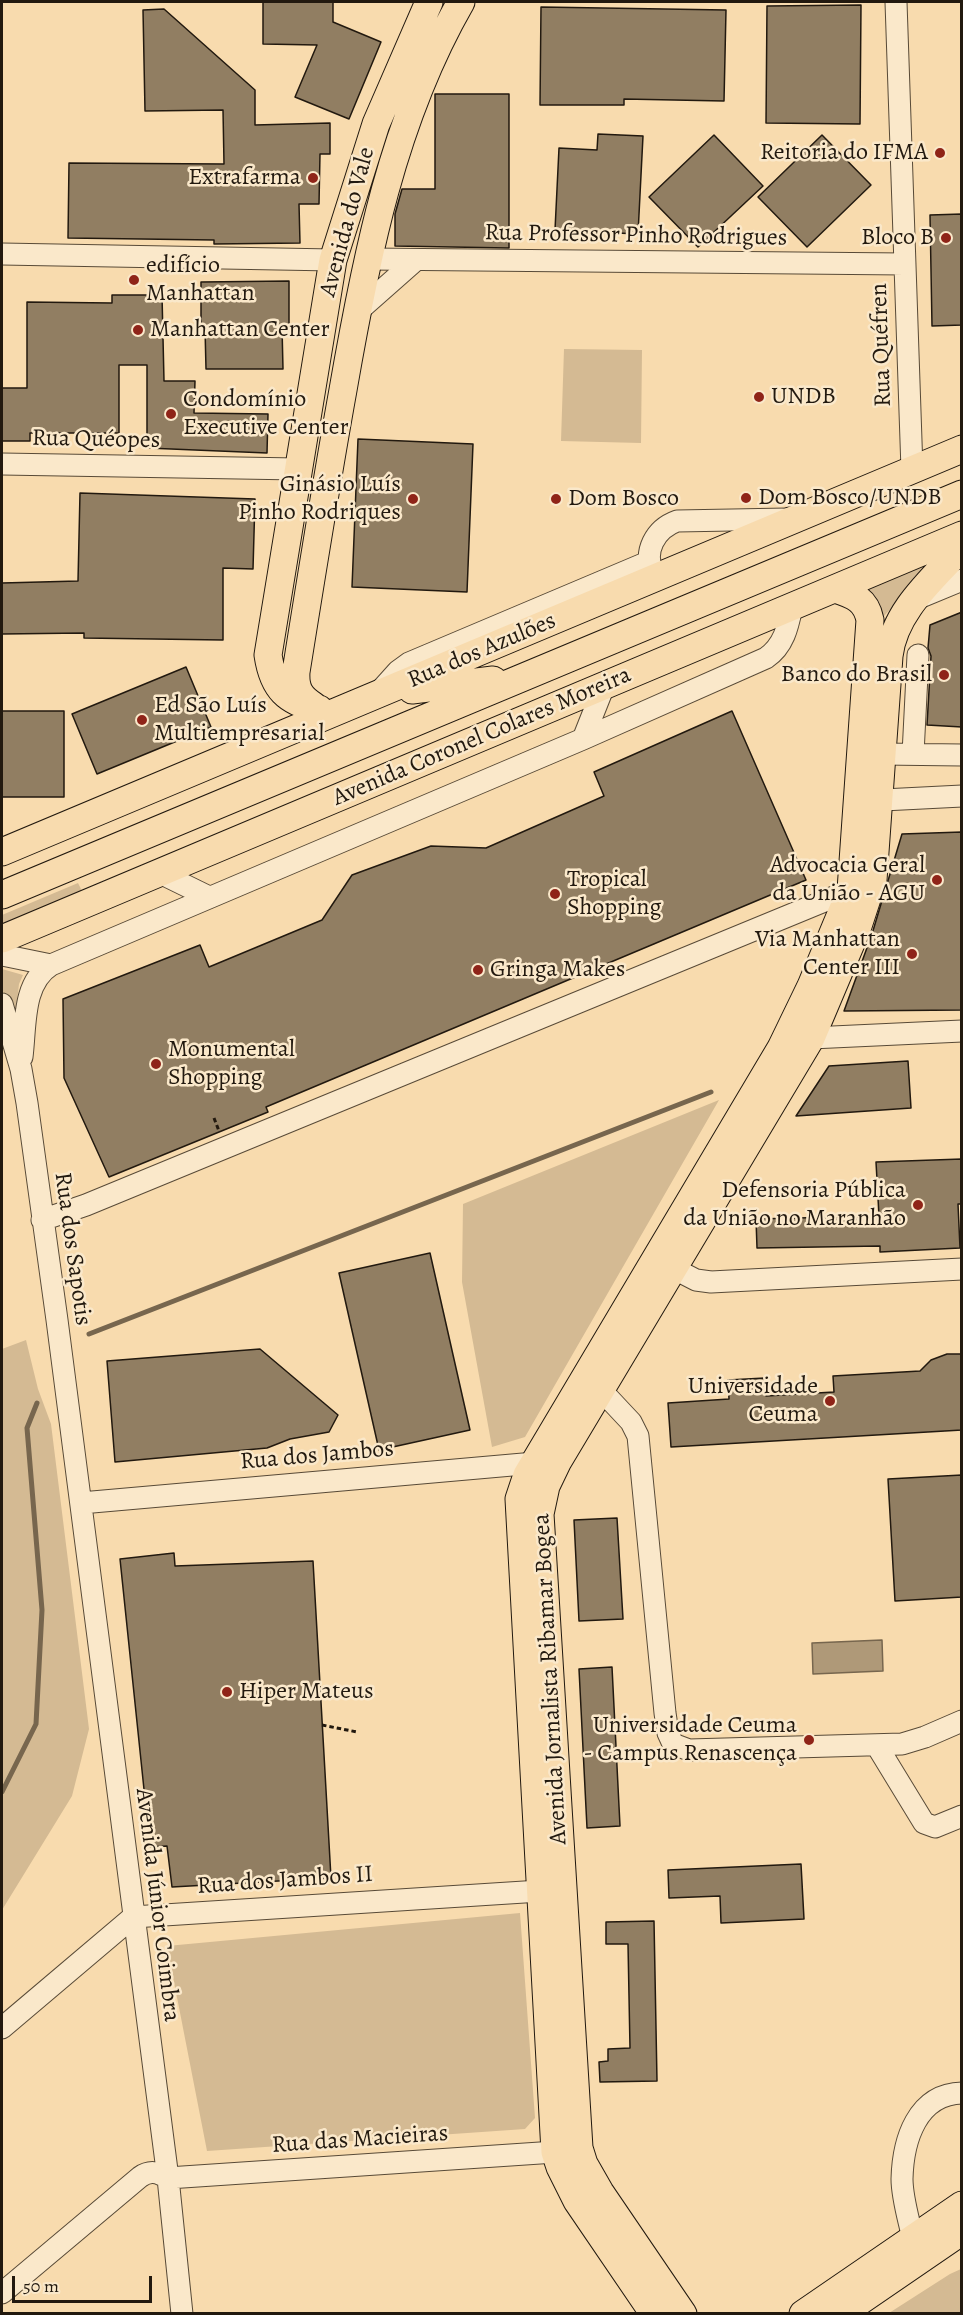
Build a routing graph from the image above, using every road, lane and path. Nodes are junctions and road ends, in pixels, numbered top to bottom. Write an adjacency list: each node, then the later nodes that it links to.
1 (429, 2): 4 (main road, Avenida do Vale)
2 (461, 2): 5 (main road, Avenida do Vale)
3 (896, 2): 10 (street, Rua Quéfren)
4 (376, 124): 5 (main road); 8 (main road, Avenida do Vale)
5 (383, 199): 7 (main road, Avenida do Vale)
6 (2, 254): 8 (street)
7 (368, 259): 9 (street, Rua Professor Pinho Rodrigues); 11 (main road, Avenida do Vale)
8 (333, 260): 13 (main road, Avenida do Vale)
9 (416, 260): 10 (street, Rua Professor Pinho Rodrigues); 11 (street)
10 (905, 264): 18 (street, Rua Quéfren)
11 (356, 313): 12 (main road, Avenida do Vale)
12 (349, 355): 13 (main road); 32 (main road, Avenida do Vale)
13 (308, 409): 17 (main road, Avenida do Vale)
14 (962, 449): 18 (main road, Rua dos Azulões)
15 (2, 464): 17 (street, Rua Quéopes)
16 (962, 465): 18 (main road)
17 (298, 469): 32 (main road, Avenida do Vale)
18 (912, 470): 20 (main road, Rua dos Azulões)
19 (962, 494): 29 (main road, Avenida Coronel Colares Moreira)
20 (798, 519): 23 (main road, Rua dos Azulões); 23 (street)
21 (962, 535): 25 (main road, Avenida Coronel Colares Moreira)
22 (962, 547): 26 (main road, Avenida Jornalista Ribamar Bogea)
23 (652, 570): 31 (main road, Rua dos Azulões)
24 (962, 580): 26 (street)
25 (835, 589): 27 (main road, Avenida Coronel Colares Moreira); 38 (main road, Avenida Jornalista Ribamar Bogea)
26 (915, 599): 34 (main road, Avenida Jornalista Ribamar Bogea)
27 (792, 607): 30 (main road, Avenida Coronel Colares Moreira); 33 (street)
28 (918, 655): 35 (street)
29 (527, 676): 31 (main road); 42 (main road, Avenida Coronel Colares Moreira)
30 (604, 686): 33 (street); 40 (main road, Avenida Coronel Colares Moreira)
31 (377, 695): 32 (main road, Rua dos Azulões)
32 (327, 711): 39 (main road, Rua dos Azulões)
33 (583, 739): 43 (street)
34 (881, 754): 35 (street); 38 (main road, Avenida Jornalista Ribamar Bogea)
35 (913, 754): 36 (street)
36 (962, 755)
37 (962, 796): 38 (street)
38 (868, 801): 41 (main road, Avenida Jornalista Ribamar Bogea); 49 (main road, Avenida Jornalista Ribamar Bogea)
39 (2, 852)
40 (160, 873): 43 (street); 44 (main road, Avenida Coronel Colares Moreira)
41 (851, 890): 51 (street); 52 (main road, Avenida Jornalista Ribamar Bogea)
42 (2, 896)
43 (209, 897): 46 (street)
44 (2, 939)
45 (2, 955): 46 (street)
46 (51, 965): 50 (street)
47 (2, 1004): 50 (street, Rua dos Sapotis)
48 (962, 1031): 49 (street)
49 (811, 1038): 52 (main road, Avenida Jornalista Ribamar Bogea)
50 (21, 1069): 51 (street, Rua dos Sapotis)
51 (42, 1220): 56 (street, Rua dos Sapotis)
52 (665, 1263): 53 (street); 54 (main road, Avenida Jornalista Ribamar Bogea); 55 (main road, Avenida Jornalista Ribamar Bogea)
53 (962, 1269)
54 (601, 1390): 55 (main road, Avenida Jornalista Ribamar Bogea); 60 (street)
55 (546, 1462): 56 (street, Rua dos Jambos); 62 (main road, Avenida Jornalista Ribamar Bogea); 74 (main road, Avenida Jornalista Ribamar Bogea)
56 (81, 1503): 63 (street, Avenida Júnior Coimbra)
57 (962, 1721): 60 (street)
58 (322, 1725): 59 (path)
59 (357, 1732)
60 (877, 1746): 61 (street)
61 (962, 1816)
62 (540, 1891): 63 (street, Rua dos Jambos II); 66 (main road, Avenida Jornalista Ribamar Bogea)
63 (133, 1917): 64 (street); 67 (street, Avenida Júnior Coimbra)
64 (2, 2028)
65 (962, 2093): 70 (street)
66 (555, 2152): 67 (street, Rua das Macieiras); 73 (main road, Avenida Jornalista Ribamar Bogea)
67 (168, 2178): 71 (street); 72 (street, Avenida Júnior Coimbra)
68 (962, 2205): 70 (main road)
69 (962, 2231): 76 (main road)
70 (913, 2239): 75 (main road)
71 (2, 2293)
72 (182, 2313)
73 (654, 2313)
74 (683, 2313)
75 (803, 2313)
76 (841, 2313)

